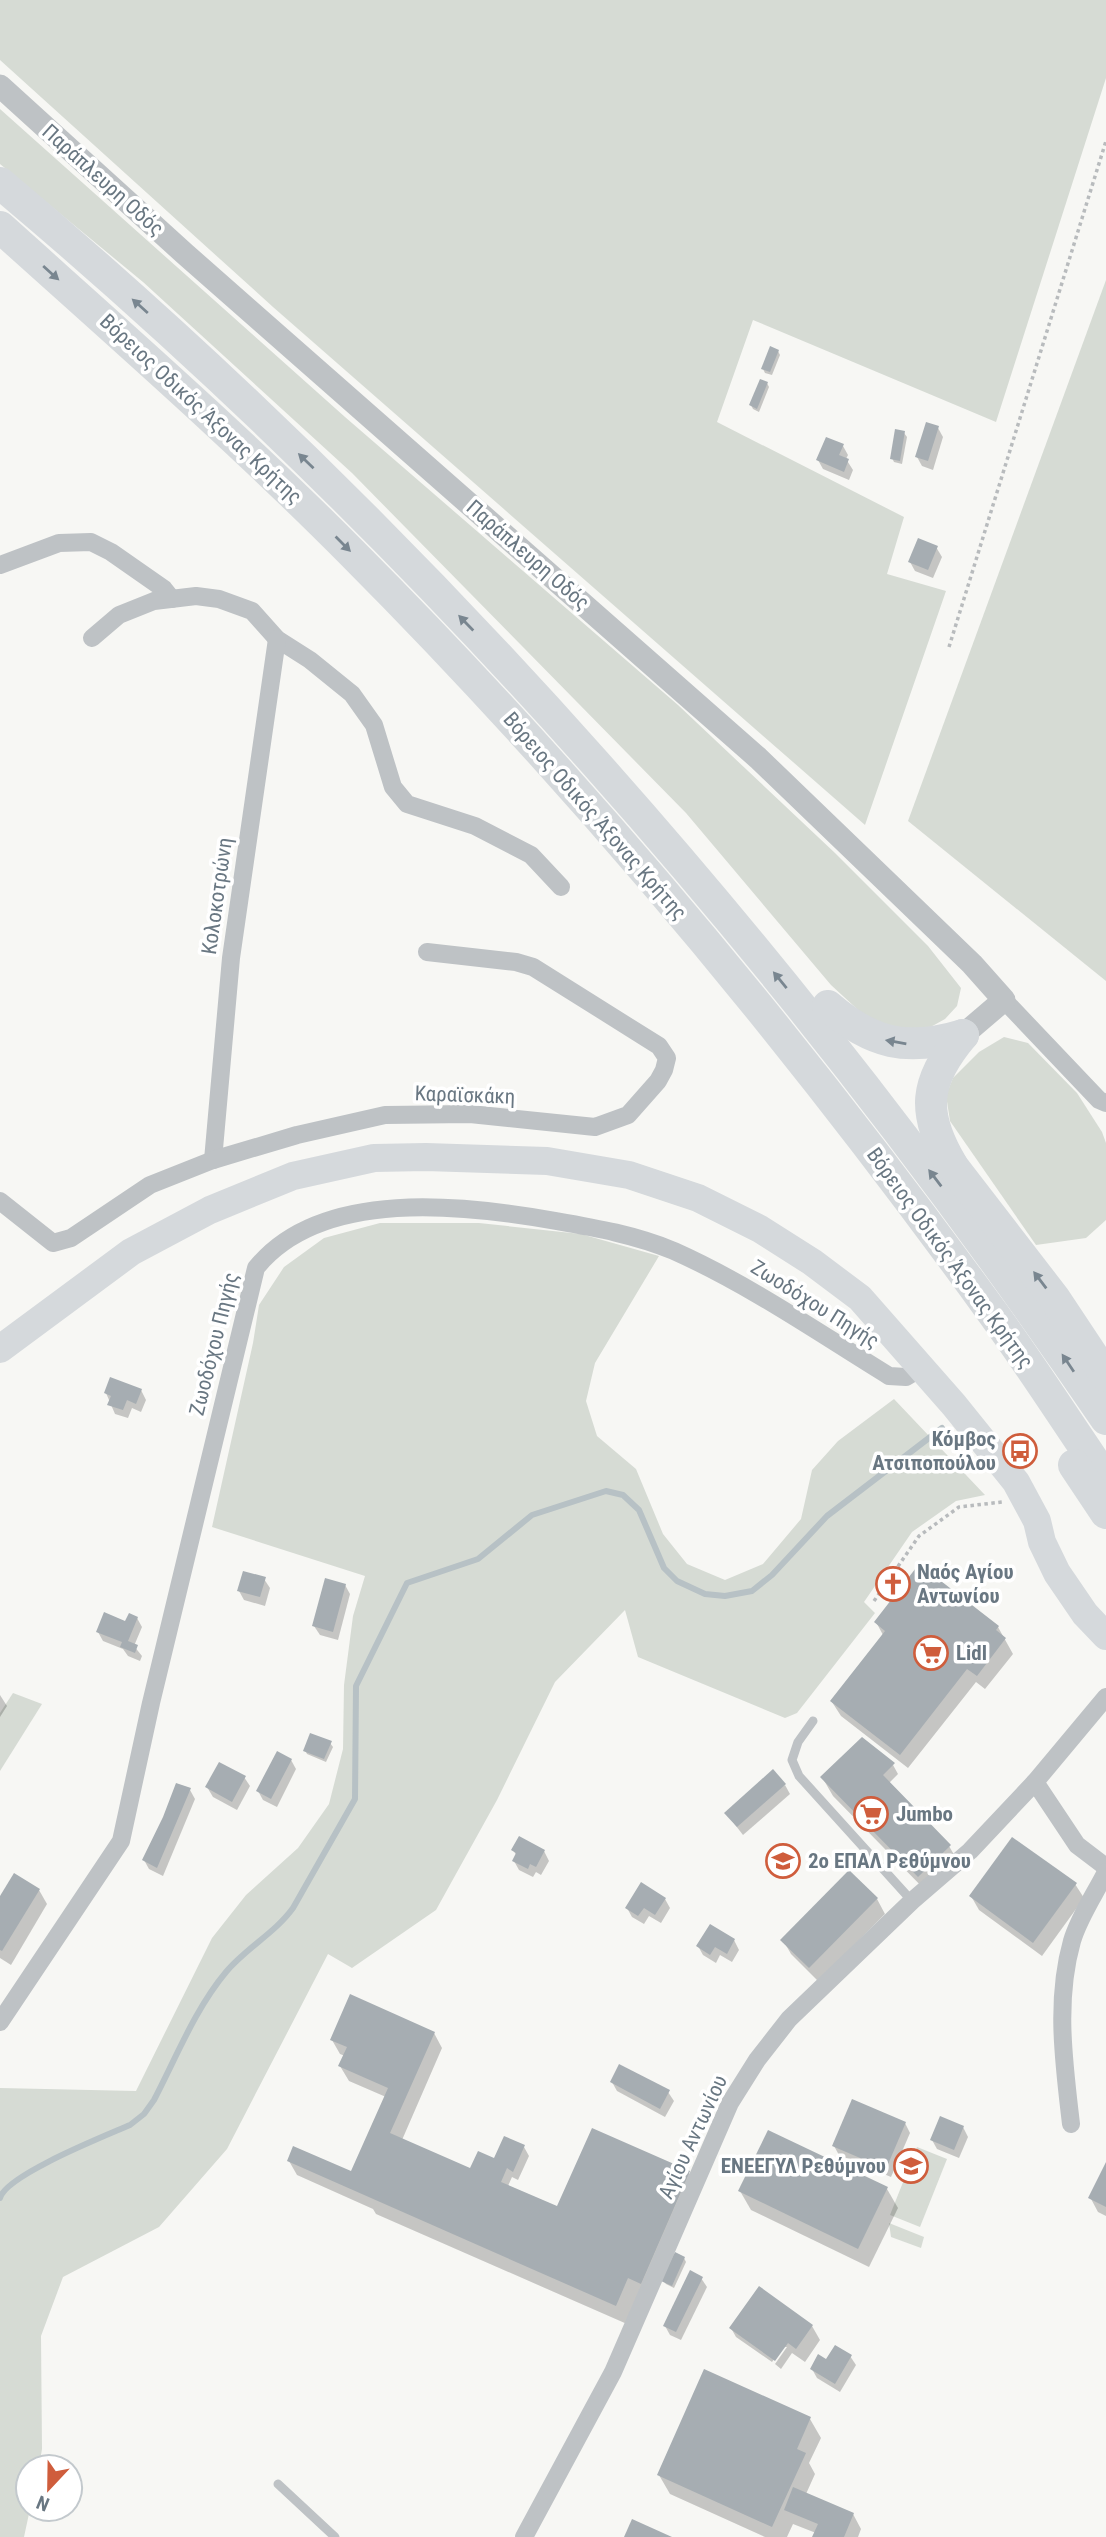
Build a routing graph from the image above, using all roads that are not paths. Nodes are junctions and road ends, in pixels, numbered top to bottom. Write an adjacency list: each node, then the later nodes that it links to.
1 (0, 86): 12 (street, Παράπλευρη Οδός)
2 (0, 183): 8 (highway, Βόρειος Οδικός Άξονας Κρήτης, one-way to 2)
3 (0, 227): 9 (highway, Βόρειος Οδικός Άξονας Κρήτης, one-way to 9)
4 (0, 565): 5 (street)
5 (172, 599): 6 (street); 7 (street)
6 (92, 638)
7 (277, 639): 10 (street); 16 (street, Κολοκοτρώνη)
8 (513, 672): 13 (highway); 22 (highway, Βόρειος Οδικός Άξονας Κρήτης, one-way to 8)
9 (489, 696): 23 (highway, Βόρειος Οδικός Άξονας Κρήτης); 24 (highway)
10 (561, 887)
11 (427, 952): 16 (street, Καραϊσκάκη)
12 (1004, 1000): 14 (street); 15 (street)
13 (828, 1006): 14 (highway, one-way to 13); 17 (highway)
14 (963, 1035): 17 (highway)
15 (1106, 1103)
16 (213, 1160): 18 (street, Καραϊσκάκη)
17 (952, 1165): 21 (highway, one-way to 17)
18 (0, 1201)
19 (0, 1349): 20 (main road)
20 (921, 1368): 25 (main road); 32 (street, Ζωοδόχου Πηγής)
21 (1106, 1376)
22 (1106, 1419)
23 (1106, 1479)
24 (1106, 1513)
25 (1106, 1636)
26 (1106, 1697): 28 (street, Αγίου Αντωνίου)
27 (813, 1721): 31 (lane)
28 (1035, 1782): 29 (street); 31 (street, Αγίου Αντωνίου)
29 (1106, 1867)
30 (1106, 1872): 33 (street)
31 (912, 1901): 36 (street, Αγίου Αντωνίου)
32 (0, 2022)
33 (1072, 2124)
34 (278, 2484): 35 (lane)
35 (335, 2537)
36 (524, 2537)

